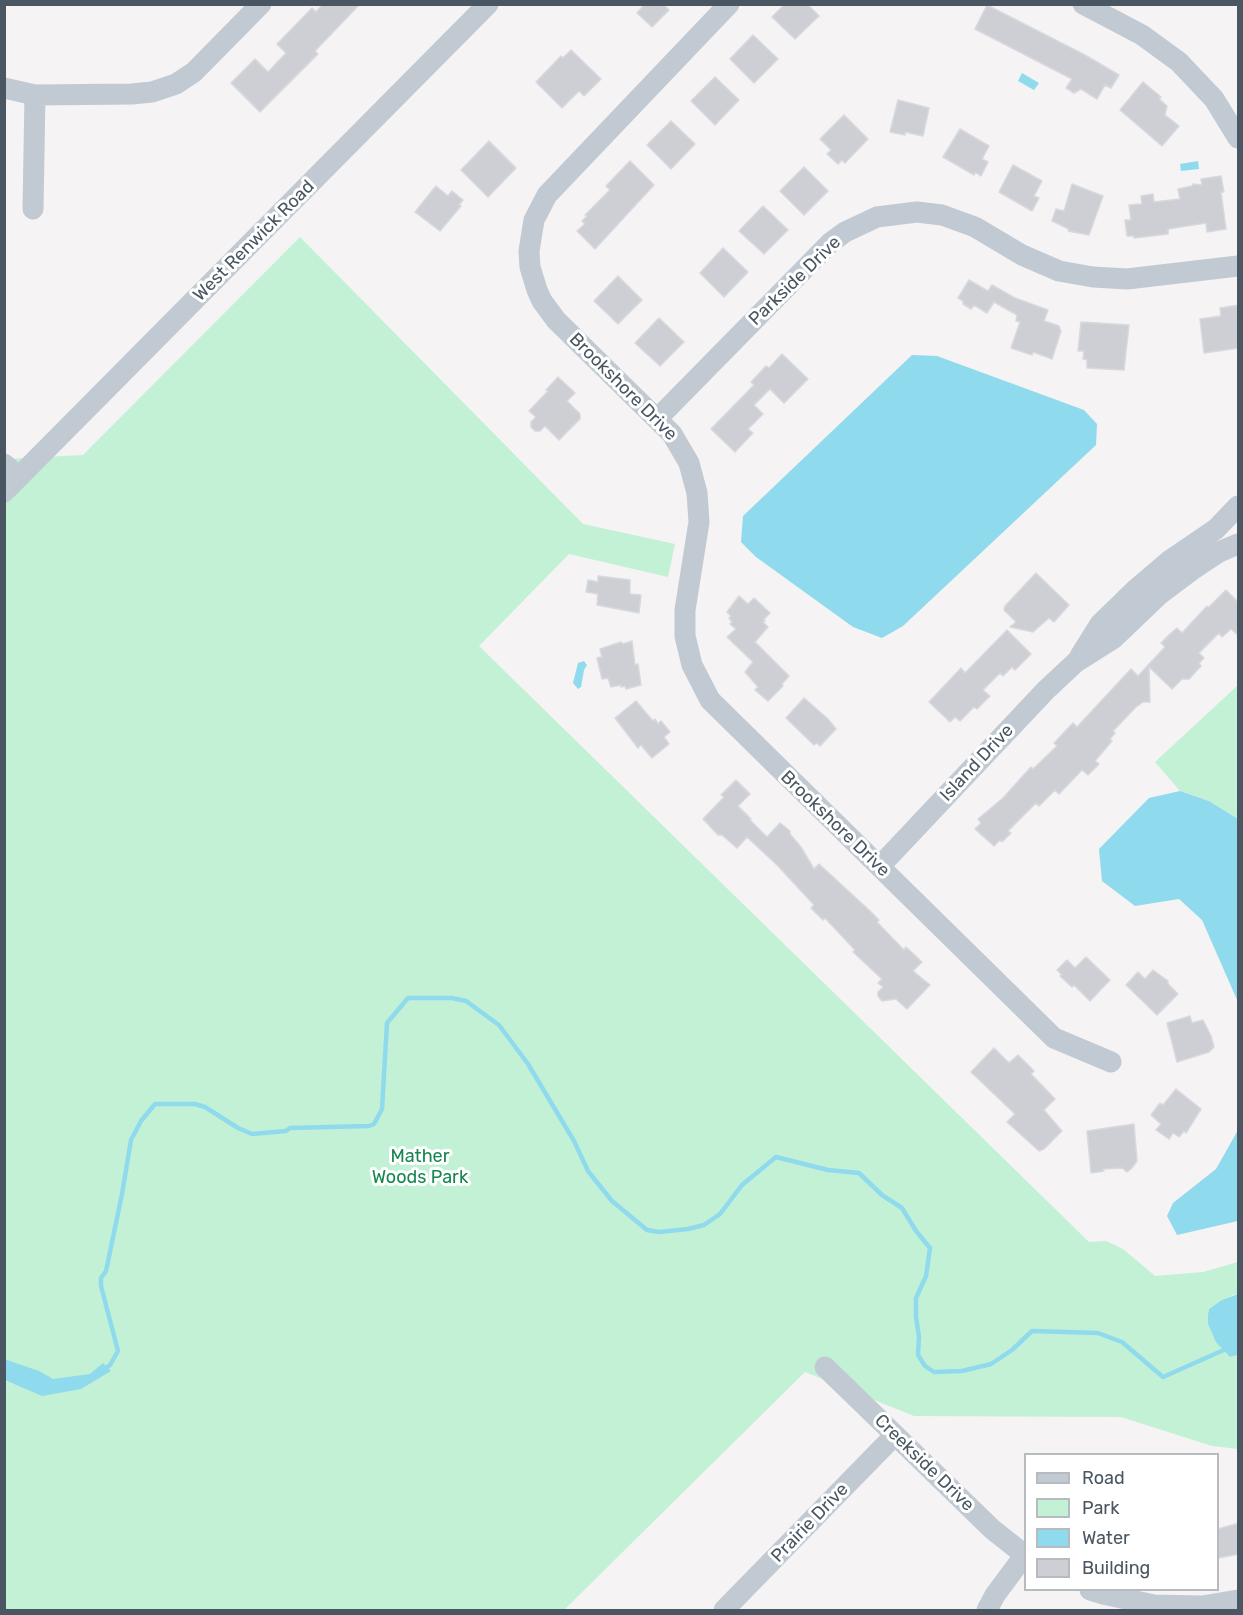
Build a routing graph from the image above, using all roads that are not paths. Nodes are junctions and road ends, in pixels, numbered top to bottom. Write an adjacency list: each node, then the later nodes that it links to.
1 (261, 4): 6 (street)
2 (488, 4): 11 (street, West Renwick Road)
3 (729, 4): 10 (street, Brookshore Drive)
4 (1091, 6): 7 (street)
5 (4, 88): 6 (street)
6 (35, 95): 8 (street)
7 (1239, 138)
8 (33, 209)
9 (1239, 266): 10 (street, Parkside Drive)
10 (658, 418): 15 (street, Brookshore Drive)
11 (9, 478)
12 (1239, 506): 14 (street, Island Drive)
13 (1239, 544): 14 (street, Island Drive)
14 (1076, 662): 15 (street, Island Drive)
15 (880, 866): 16 (street, Brookshore Drive)
16 (1111, 1062)
17 (825, 1367): 18 (street, Creekside Drive)
18 (895, 1435): 19 (street, Creekside Drive); 24 (street, Prairie Drive)
19 (1024, 1555)
20 (1024, 1557): 25 (street)
21 (1093, 1591): 23 (street)
22 (1239, 1600): 23 (street)
23 (1154, 1608)
24 (724, 1611)
25 (987, 1611)

